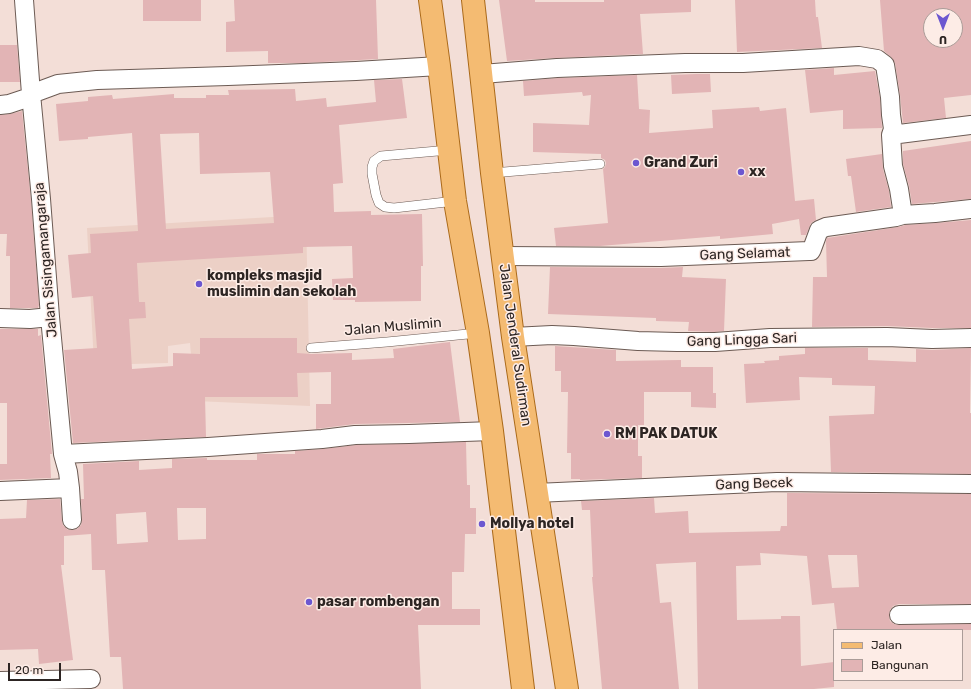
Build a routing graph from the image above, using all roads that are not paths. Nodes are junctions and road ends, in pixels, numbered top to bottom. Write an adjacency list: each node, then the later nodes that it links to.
1 (24, 0): 6 (street, Jalan Sisingamangaraja)
2 (430, 0): 4 (main road)
3 (473, 0): 5 (main road, Jalan Jenderal Sudirman)
4 (439, 66): 6 (street); 10 (main road)
5 (482, 74): 9 (street); 12 (main road, Jalan Jenderal Sudirman)
6 (30, 94): 7 (street); 17 (street, Jalan Sisingamangaraja)
7 (0, 105)
8 (971, 125): 9 (street)
9 (891, 135): 15 (street)
10 (449, 150): 13 (main road); 13 (lane)
11 (600, 164): 12 (lane)
12 (492, 173): 16 (main road, Jalan Jenderal Sudirman)
13 (455, 201): 19 (main road)
14 (971, 209): 15 (street, Gang Selamat)
15 (902, 215): 16 (street, Gang Selamat)
16 (502, 256): 20 (main road, Jalan Jenderal Sudirman)
17 (50, 317): 18 (street); 24 (street, Jalan Sisingamangaraja)
18 (0, 318)
19 (478, 333): 22 (lane, Jalan Muslimin); 23 (main road)
20 (513, 337): 21 (street, Gang Lingga Sari); 28 (main road, Jalan Jenderal Sudirman)
21 (971, 338)
22 (311, 348)
23 (492, 431): 24 (street); 34 (main road)
24 (63, 454): 26 (street, Jalan Sisingamangaraja)
25 (971, 484): 28 (street, Gang Becek)
26 (70, 488): 27 (street); 29 (street, Jalan Sisingamangaraja)
27 (0, 491)
28 (536, 493): 35 (main road, Jalan Jenderal Sudirman)
29 (72, 520)
30 (971, 614): 31 (street)
31 (899, 615)
32 (90, 679): 33 (street)
33 (0, 681)
34 (523, 689)
35 (567, 689)

